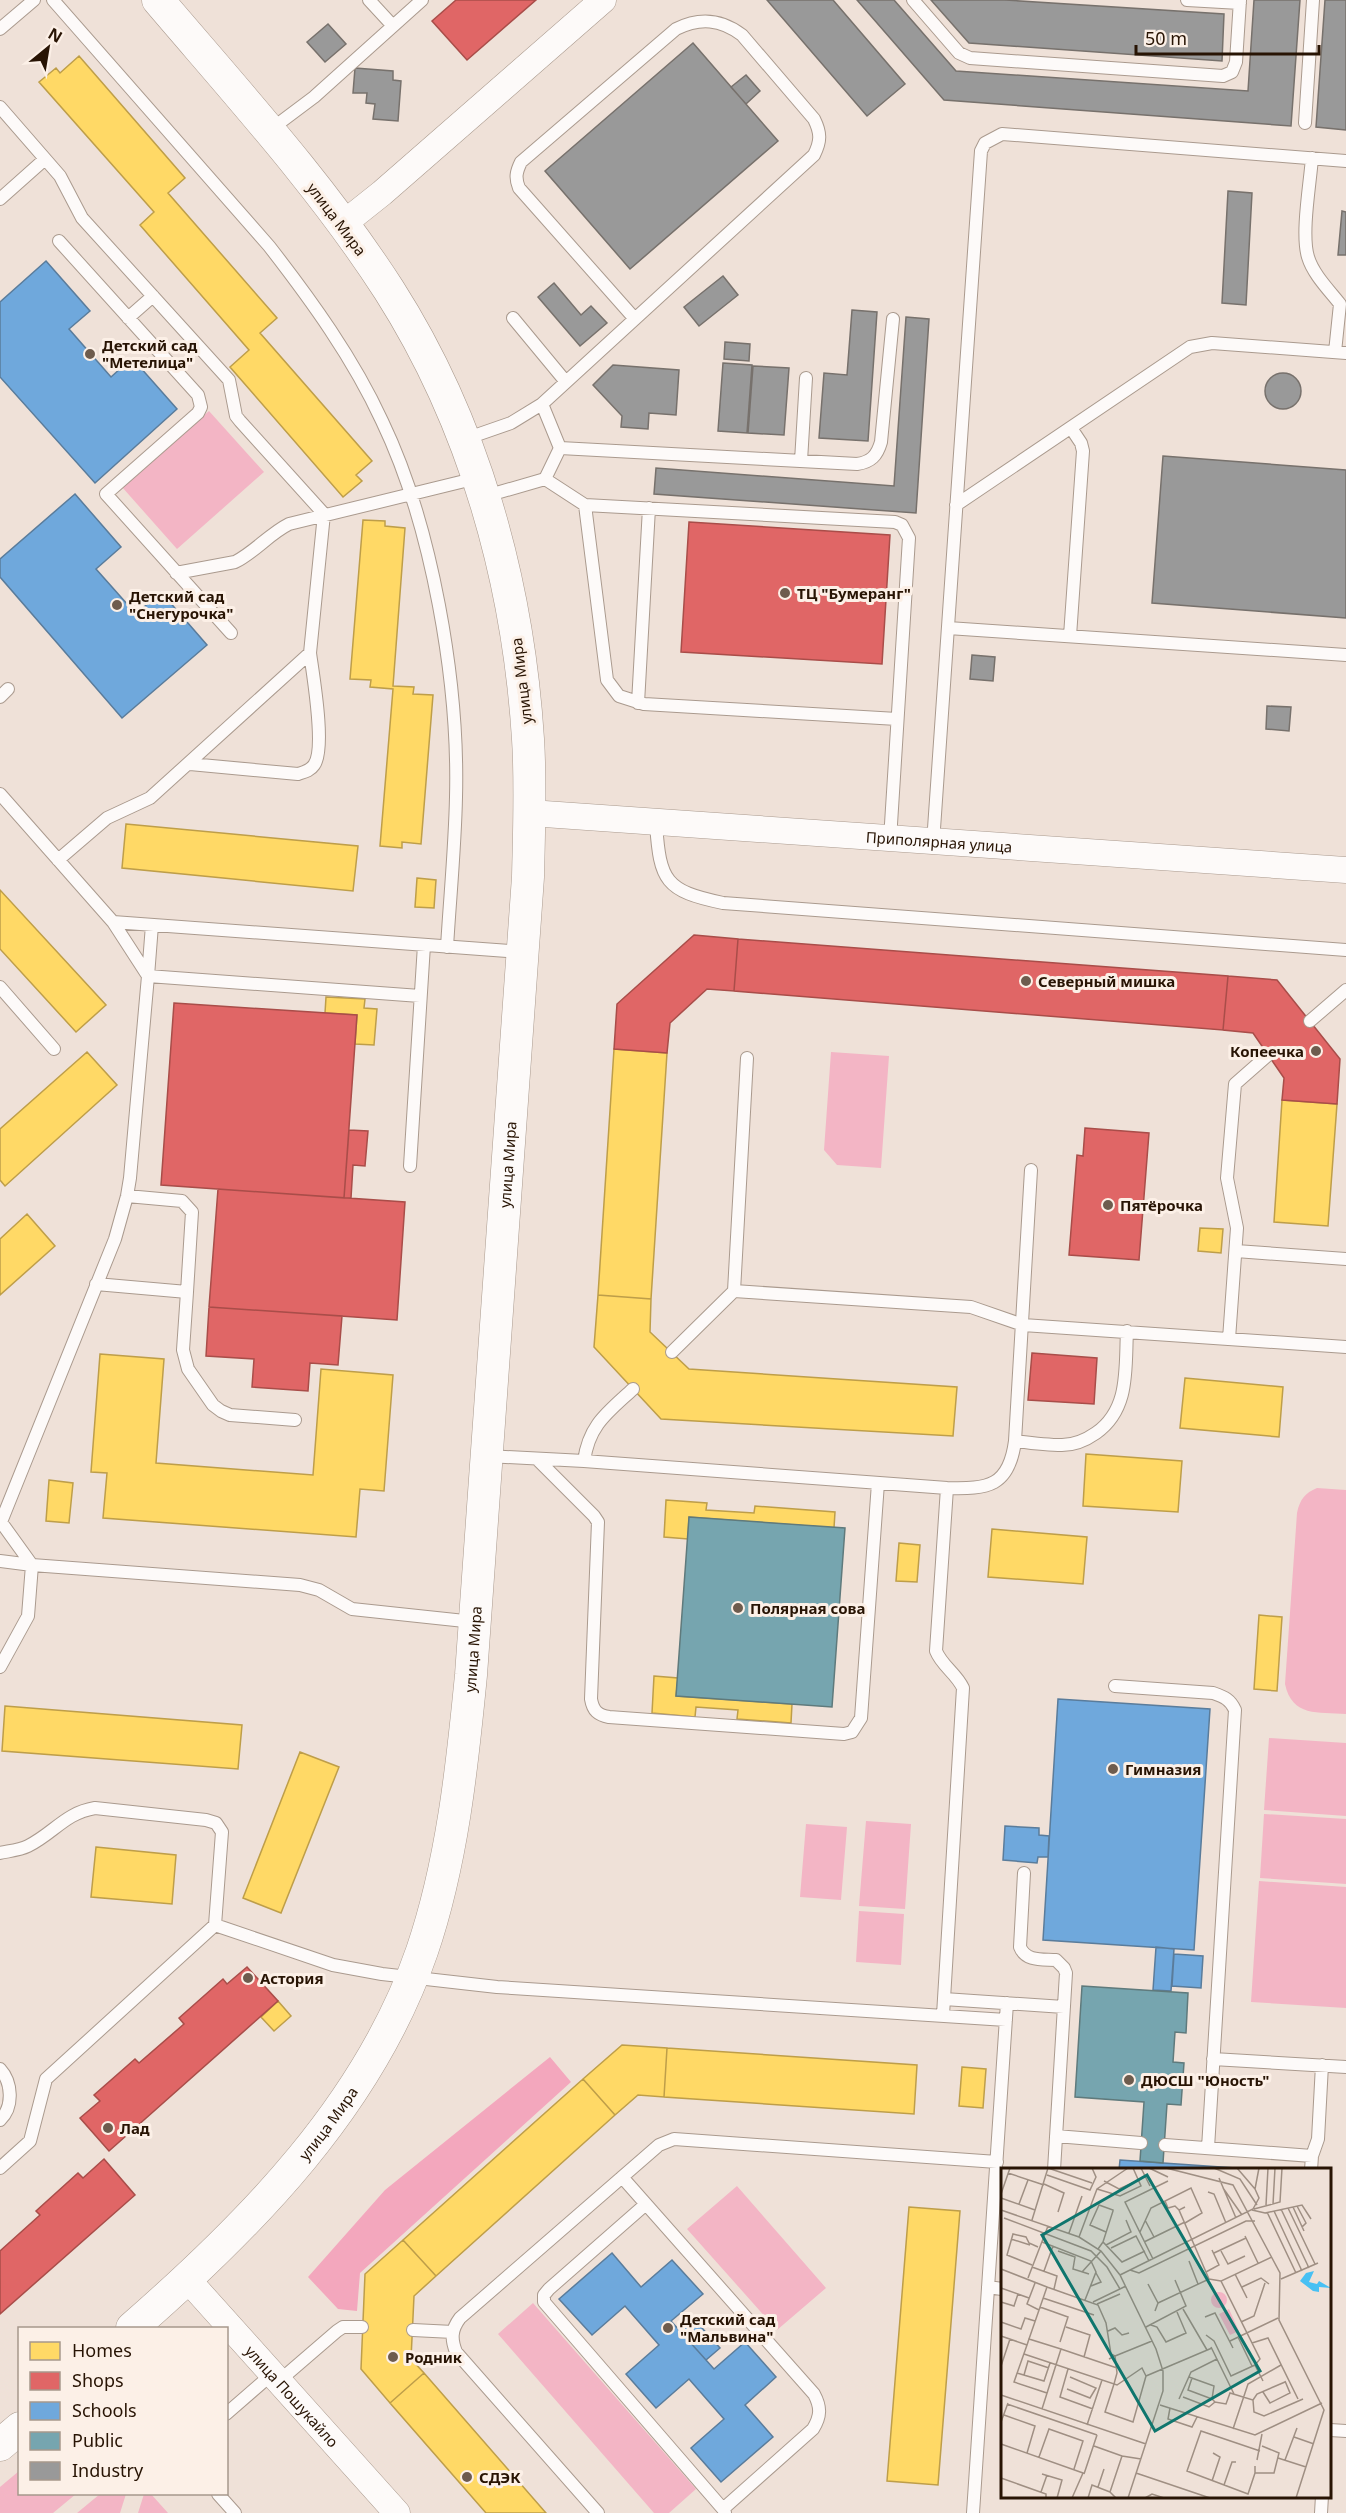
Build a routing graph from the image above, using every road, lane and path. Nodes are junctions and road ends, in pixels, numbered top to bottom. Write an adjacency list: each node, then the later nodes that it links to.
1 (34, 0): 12 (lane)
2 (53, 0): 38 (lane)
3 (158, 0): 15 (street, улица Мира)
4 (369, 0): 11 (lane)
5 (422, 0): 11 (lane)
6 (603, 0): 20 (street)
7 (913, 0): 10 (lane)
8 (1187, 0): 10 (lane)
9 (1313, 0): 14 (lane)
10 (1240, 2)
11 (393, 26): 15 (lane)
12 (0, 29)
13 (0, 107): 17 (lane)
14 (1305, 123)
15 (269, 130): 20 (street, улица Мира)
16 (1312, 158): 18 (lane); 23 (lane); 40 (lane)
17 (45, 159): 19 (lane); 22 (lane)
18 (1346, 161)
19 (0, 199)
20 (343, 224): 33 (street, улица Мира)
21 (59, 241): 24 (lane)
22 (153, 296): 24 (lane); 42 (lane)
23 (1343, 304): 28 (lane)
24 (128, 318): 43 (lane)
25 (513, 318): 30 (lane)
26 (635, 319): 26 (lane); 30 (lane)
27 (893, 319): 35 (lane)
28 (1341, 352): 32 (lane)
29 (806, 378): 35 (lane)
30 (566, 382): 31 (lane)
31 (542, 404): 33 (lane); 34 (lane)
32 (1071, 428): 40 (lane); 46 (lane)
33 (465, 438): 37 (street, улица Мира)
34 (560, 448): 35 (lane); 36 (lane)
35 (801, 461)
36 (545, 479): 37 (lane); 39 (lane)
37 (481, 487): 38 (lane); 53 (street, улица Мира)
38 (411, 494): 42 (lane); 62 (lane)
39 (585, 505): 41 (lane); 49 (lane)
40 (956, 505): 44 (lane)
41 (649, 508): 49 (lane); 50 (lane)
42 (324, 514): 43 (lane); 47 (lane)
43 (176, 573): 45 (lane)
44 (948, 628): 46 (lane); 56 (lane)
45 (231, 633)
46 (1070, 636): 48 (lane)
47 (310, 653): 51 (lane); 51 (lane)
48 (1346, 655)
49 (638, 703): 50 (lane)
50 (897, 719): 55 (lane)
51 (190, 764): 57 (lane)
52 (0, 794): 57 (lane)
53 (530, 813): 54 (street, Приполярная улица); 64 (street, улица Мира)
54 (656, 824): 55 (street, Приполярная улица); 63 (lane)
55 (890, 840): 56 (street, Приполярная улица)
56 (933, 843): 58 (street, Приполярная улица)
57 (58, 860): 59 (lane)
58 (1346, 870)
59 (113, 922): 60 (lane); 65 (lane)
60 (152, 925): 61 (lane); 65 (lane)
61 (424, 945): 62 (lane); 68 (lane)
62 (447, 947): 64 (lane)
63 (1346, 950)
64 (522, 952): 89 (street, улица Мира)
65 (148, 976): 68 (lane); 75 (lane)
66 (0, 987): 70 (lane)
67 (1346, 990): 69 (lane)
68 (420, 996): 73 (lane)
69 (1310, 1021)
70 (54, 1049)
71 (1268, 1055): 76 (lane)
72 (747, 1058): 79 (lane)
73 (410, 1166)
74 (1031, 1170): 81 (lane)
75 (127, 1196): 78 (lane); 80 (lane)
76 (1236, 1251): 77 (lane); 83 (lane)
77 (1346, 1259)
78 (96, 1284): 80 (lane); 94 (lane)
79 (734, 1291): 81 (lane); 85 (lane)
80 (187, 1292): 87 (lane)
81 (1023, 1325): 82 (lane); 88 (lane)
82 (1127, 1331): 83 (lane); 88 (lane)
83 (1229, 1339): 84 (lane)
84 (1346, 1347)
85 (672, 1352)
86 (633, 1389): 91 (lane)
87 (295, 1420)
88 (1015, 1441): 93 (lane)
89 (486, 1456): 90 (lane); 97 (street, улица Мира)
90 (537, 1459): 91 (lane); 92 (lane)
91 (584, 1461): 92 (lane)
92 (878, 1483): 93 (lane)
93 (947, 1488): 104 (lane)
94 (1, 1523): 96 (lane)
95 (0, 1561): 96 (lane)
96 (32, 1565): 97 (lane); 98 (lane)
97 (475, 1622): 103 (street, улица Мира)
98 (0, 1667)
99 (1115, 1686): 109 (lane)
100 (0, 1853): 102 (lane)
101 (1024, 1873): 106 (lane)
102 (215, 1925): 103 (lane); 120 (lane)
103 (412, 1978): 107 (lane); 125 (street, улица Мира)
104 (944, 1999): 105 (lane); 107 (lane)
105 (1007, 2003): 106 (lane); 108 (lane)
106 (1064, 2007): 114 (lane)
107 (943, 2015): 108 (lane)
108 (1006, 2020): 119 (lane)
109 (1213, 2059): 110 (lane); 117 (lane)
110 (1323, 2065): 111 (lane); 118 (lane)
111 (1346, 2067)
112 (0, 2069): 113 (lane)
113 (0, 2120)
114 (1056, 2136): 115 (lane); 121 (lane)
115 (1141, 2143)
116 (1165, 2145): 117 (lane)
117 (1208, 2148): 118 (lane)
118 (1312, 2156): 122 (lane)
119 (997, 2162): 123 (lane); 126 (lane)
120 (0, 2168)
121 (1054, 2168)
122 (1311, 2168)
123 (622, 2177): 124 (lane); 131 (lane)
124 (646, 2204): 140 (lane); 140 (lane)
125 (188, 2280): 128 (street, улица Мира); 132 (street, улица Пошукайло)
126 (988, 2288): 127 (lane); 144 (lane)
127 (1001, 2289)
128 (133, 2327)
129 (362, 2327): 132 (lane)
130 (413, 2330): 131 (lane)
131 (453, 2332): 143 (lane)
132 (276, 2378): 133 (lane); 142 (street, улица Пошукайло)
133 (228, 2413)
134 (18, 2430): 137 (street)
135 (1331, 2430): 136 (lane)
136 (1346, 2431)
137 (0, 2445)
138 (220, 2495): 141 (lane)
139 (1322, 2498): 145 (lane)
140 (724, 2511)
141 (235, 2513)
142 (397, 2513)
143 (598, 2513)
144 (973, 2513)
145 (1321, 2513)

